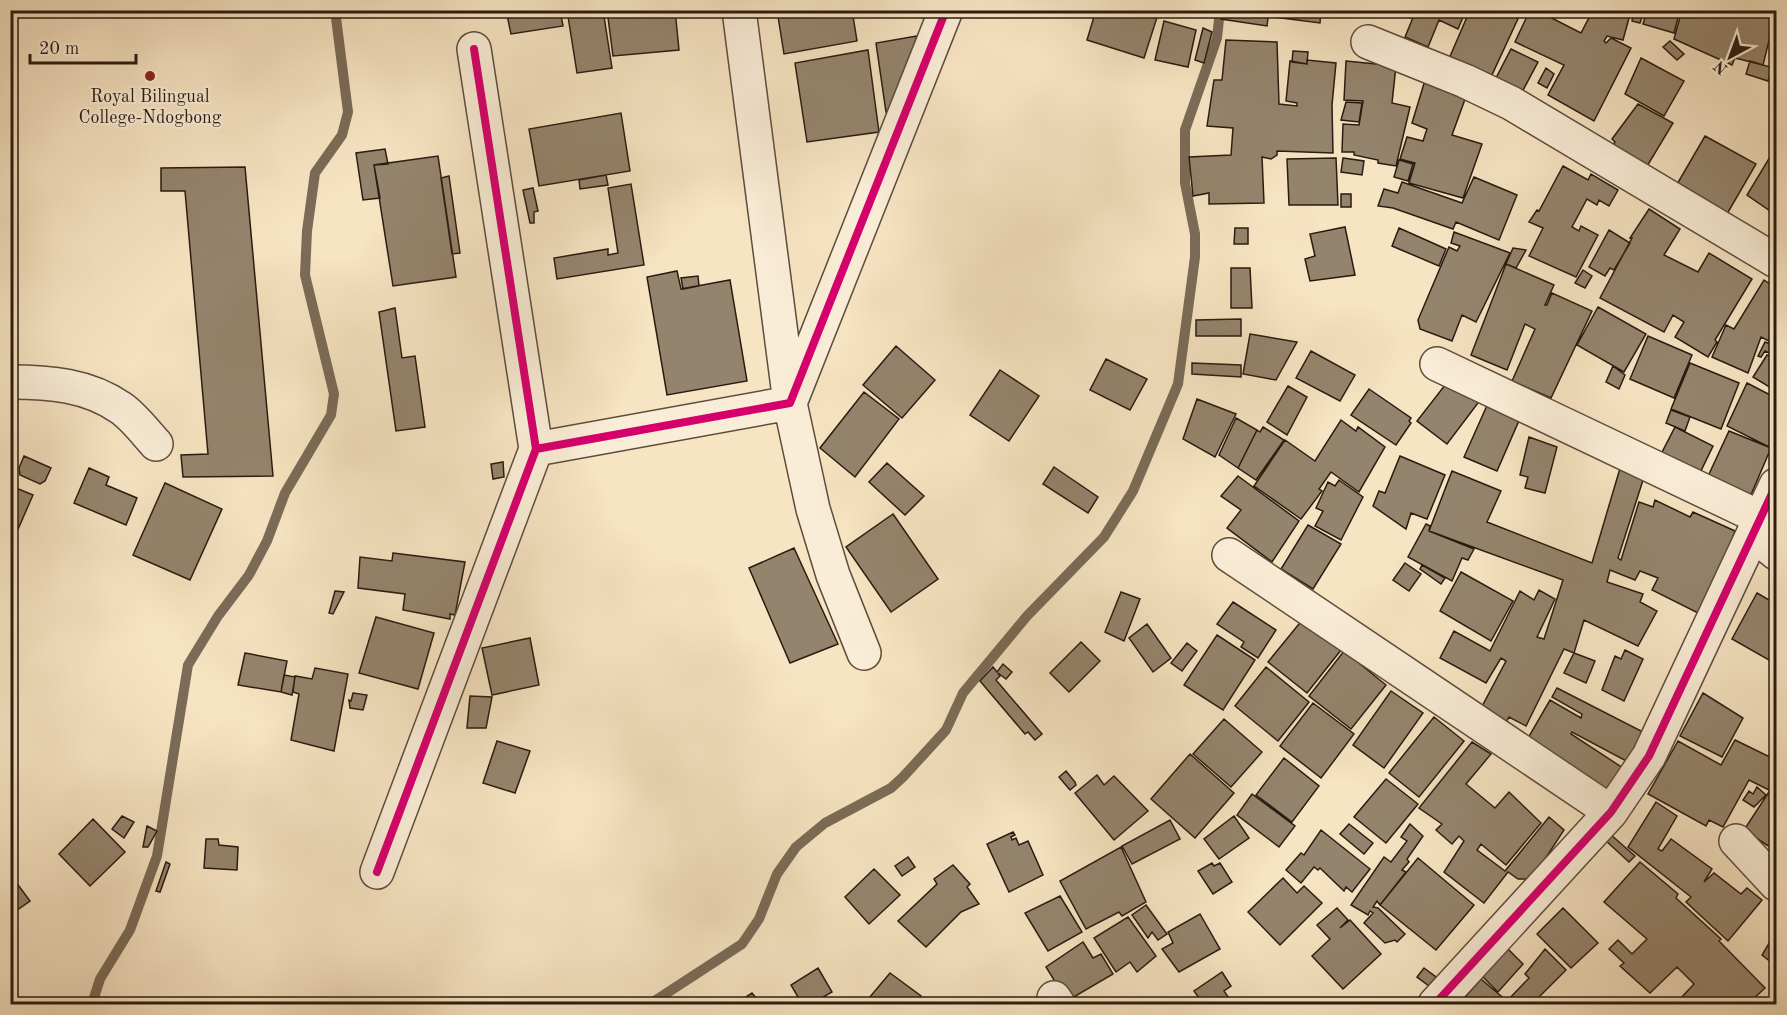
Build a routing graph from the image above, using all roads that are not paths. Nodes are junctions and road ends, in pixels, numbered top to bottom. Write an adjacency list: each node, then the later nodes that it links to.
1 (739, 10): 8 (street)
2 (946, 10): 8 (street)
3 (1368, 42): 5 (street)
4 (474, 49): 10 (street)
5 (1776, 261)
6 (1437, 363): 12 (street)
7 (10, 382): 9 (street)
8 (790, 403): 10 (street); 14 (street)
9 (156, 444)
10 (536, 449): 17 (street)
11 (1776, 485): 12 (street)
12 (1764, 535): 15 (street)
13 (1229, 555): 15 (street)
14 (864, 653)
15 (1611, 812): 19 (street)
16 (1736, 841): 18 (street)
17 (377, 872)
18 (1776, 884)
19 (1435, 1005)

